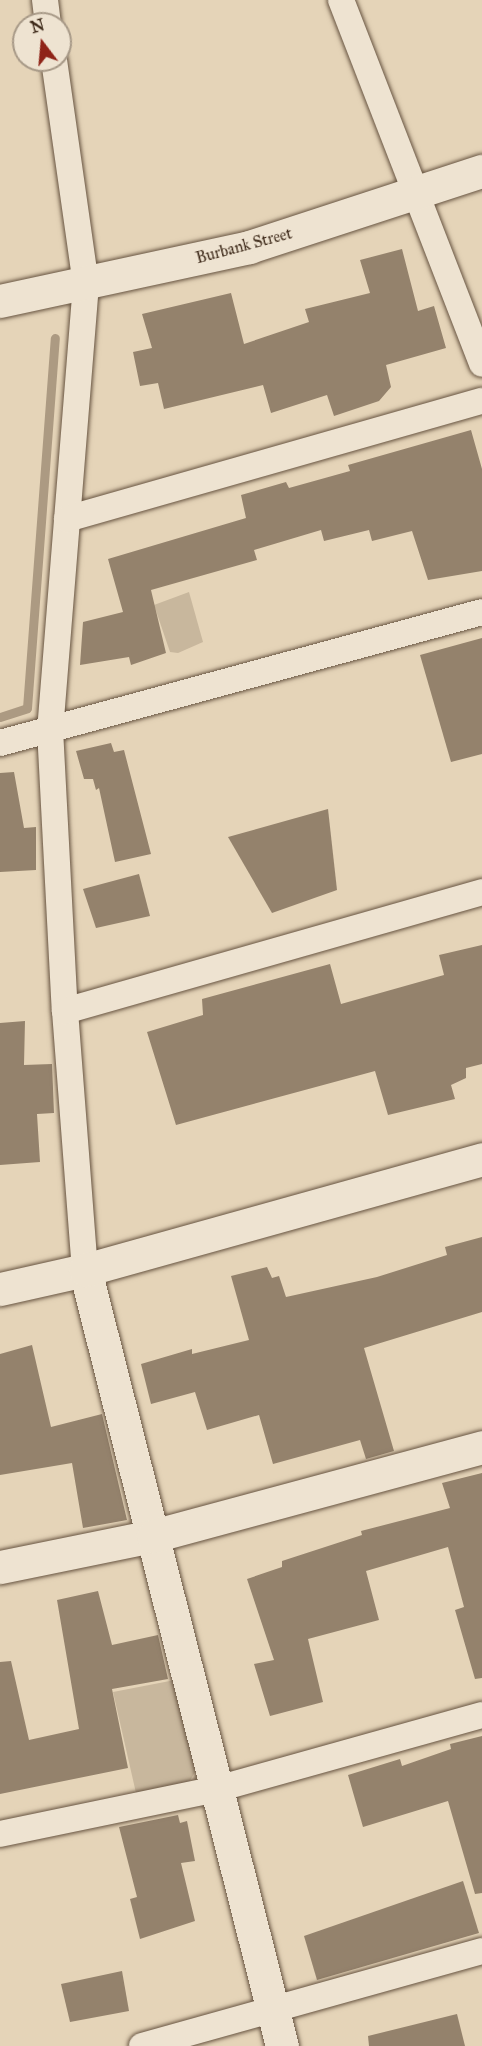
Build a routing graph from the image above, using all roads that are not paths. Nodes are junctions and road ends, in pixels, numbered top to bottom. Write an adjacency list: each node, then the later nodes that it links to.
1 (341, 0): 4 (street)
2 (56, 72): 5 (street)
3 (482, 171): 4 (street, Burbank Street)
4 (415, 194): 5 (street, Burbank Street); 7 (street)
5 (86, 284): 6 (street, Burbank Street); 9 (street)
6 (0, 301)
7 (482, 364)
8 (482, 401): 9 (street)
9 (67, 519): 11 (street)
10 (482, 612): 11 (street)
11 (50, 729): 12 (street); 14 (street)
12 (0, 743)
13 (482, 892): 14 (street)
14 (65, 1011): 16 (street)
15 (482, 1158): 16 (street)
16 (85, 1270): 17 (street); 19 (street)
17 (0, 1289)
18 (482, 1448): 19 (street)
19 (153, 1536): 20 (street); 22 (street)
20 (0, 1567)
21 (482, 1716): 22 (street)
22 (217, 1789): 23 (street); 25 (street)
23 (0, 1834)
24 (482, 1951): 25 (street)
25 (273, 2009): 26 (street); 27 (street)
26 (142, 2046)
27 (282, 2046)

